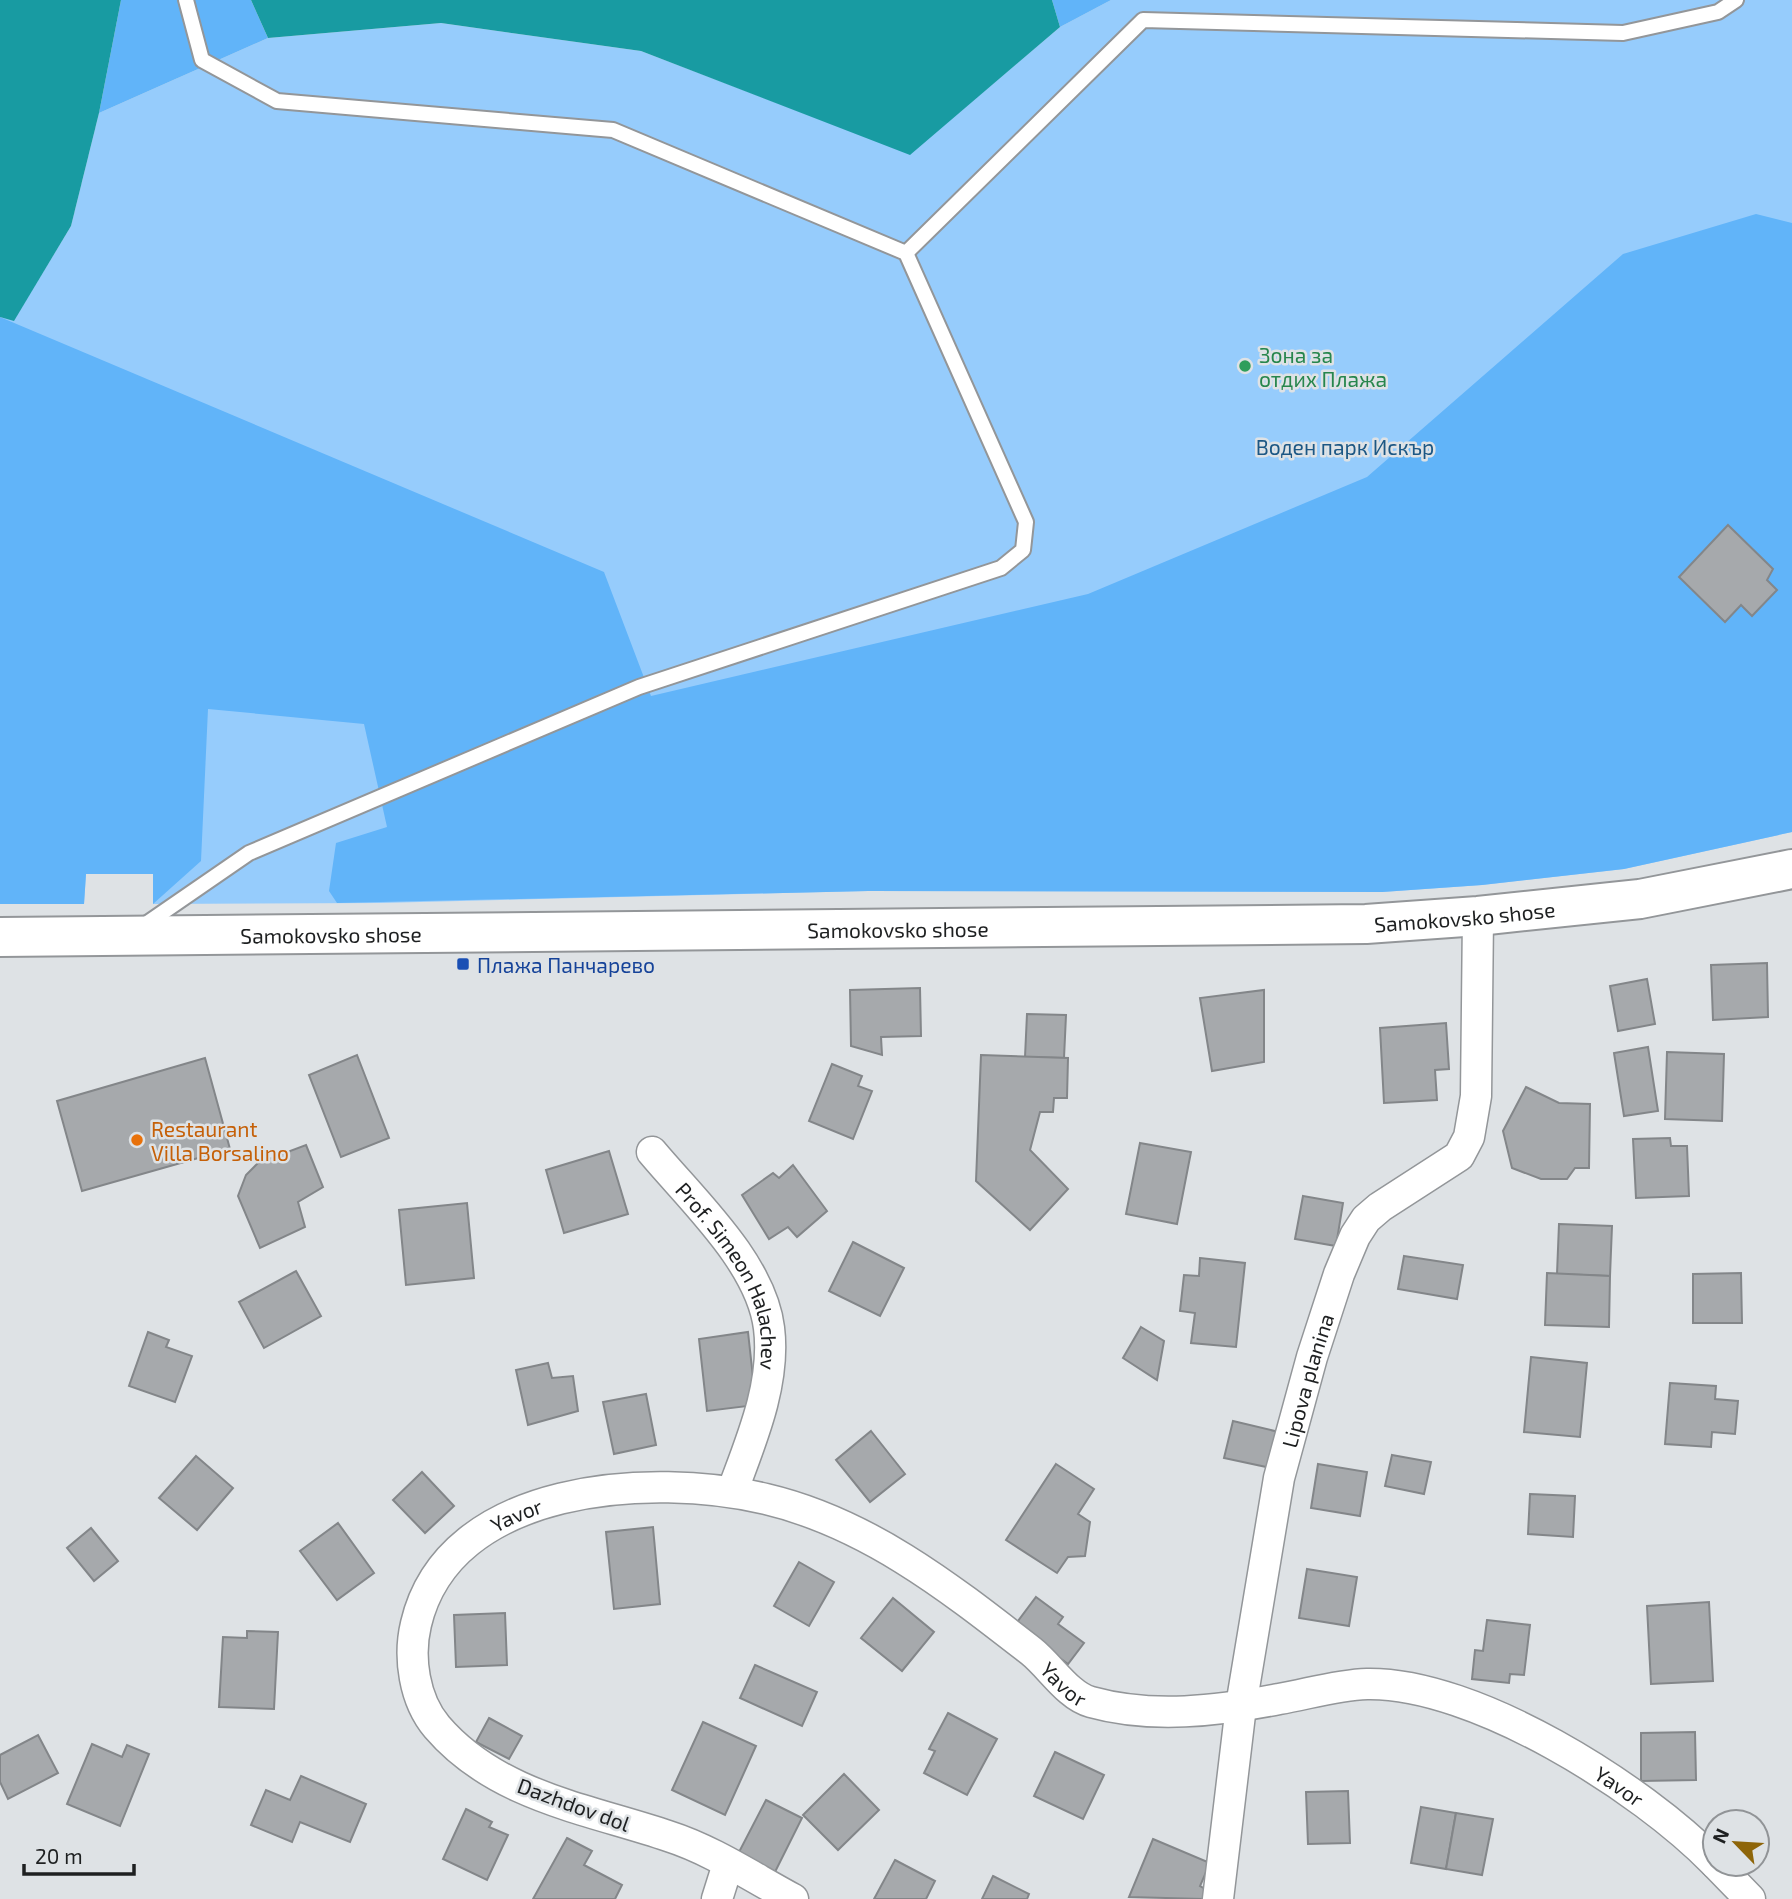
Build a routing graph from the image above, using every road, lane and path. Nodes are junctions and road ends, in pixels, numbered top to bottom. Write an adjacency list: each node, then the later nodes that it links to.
1 (186, 0): 3 (lane)
2 (1736, 0): 3 (lane)
3 (906, 253): 6 (lane)
4 (1792, 869): 5 (main road, Samokovsko shose)
5 (1478, 916): 6 (main road, Samokovsko shose); 11 (street, Lipova planina)
6 (127, 936): 7 (main road, Samokovsko shose)
7 (0, 937)
8 (652, 1152): 9 (street, Prof. Simeon Halachev)
9 (732, 1492): 10 (street, Yavor); 11 (street, Yavor)
10 (439, 1574): 13 (street, Dazhdov dol)
11 (1241, 1706): 12 (street, Yavor); 17 (street, Lipova planina)
12 (1701, 1850)
13 (728, 1864): 15 (street); 16 (street, Dazhdov dol)
14 (1730, 1878): 18 (street, Yavor)
15 (717, 1899)
16 (793, 1899)
17 (1219, 1899)
18 (1750, 1899)

